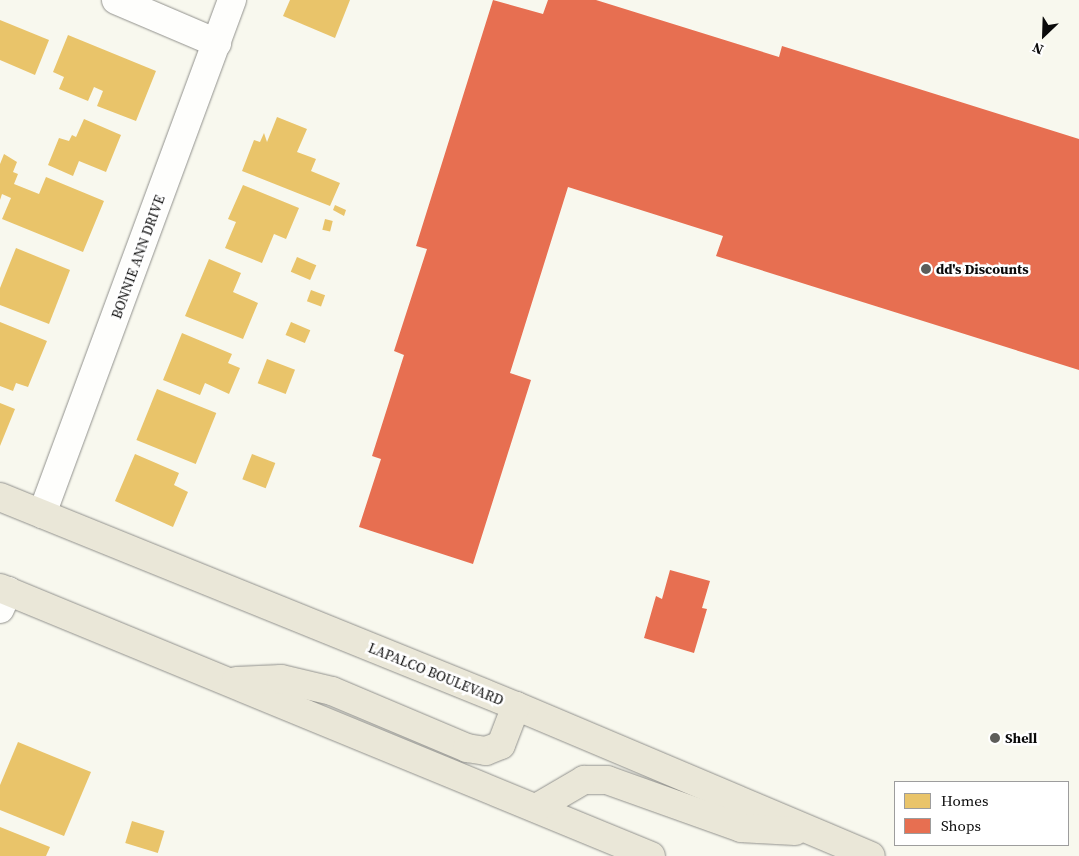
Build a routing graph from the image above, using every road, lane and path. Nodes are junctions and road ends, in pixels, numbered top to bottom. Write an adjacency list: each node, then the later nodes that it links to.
1 (116, 0): 3 (street)
2 (232, 0): 3 (street, BONNIE ANN DRIVE)
3 (218, 43): 5 (street, BONNIE ANN DRIVE)
4 (0, 497): 5 (main road, LAPALCO BOULEVARD)
5 (42, 514): 8 (main road, LAPALCO BOULEVARD)
6 (3, 596): 7 (main road)
7 (227, 682): 8 (main road); 9 (main road)
8 (516, 706): 10 (main road, LAPALCO BOULEVARD)
9 (536, 808): 10 (main road); 11 (main road)
10 (814, 832): 12 (main road, LAPALCO BOULEVARD)
11 (651, 856)
12 (871, 856)

